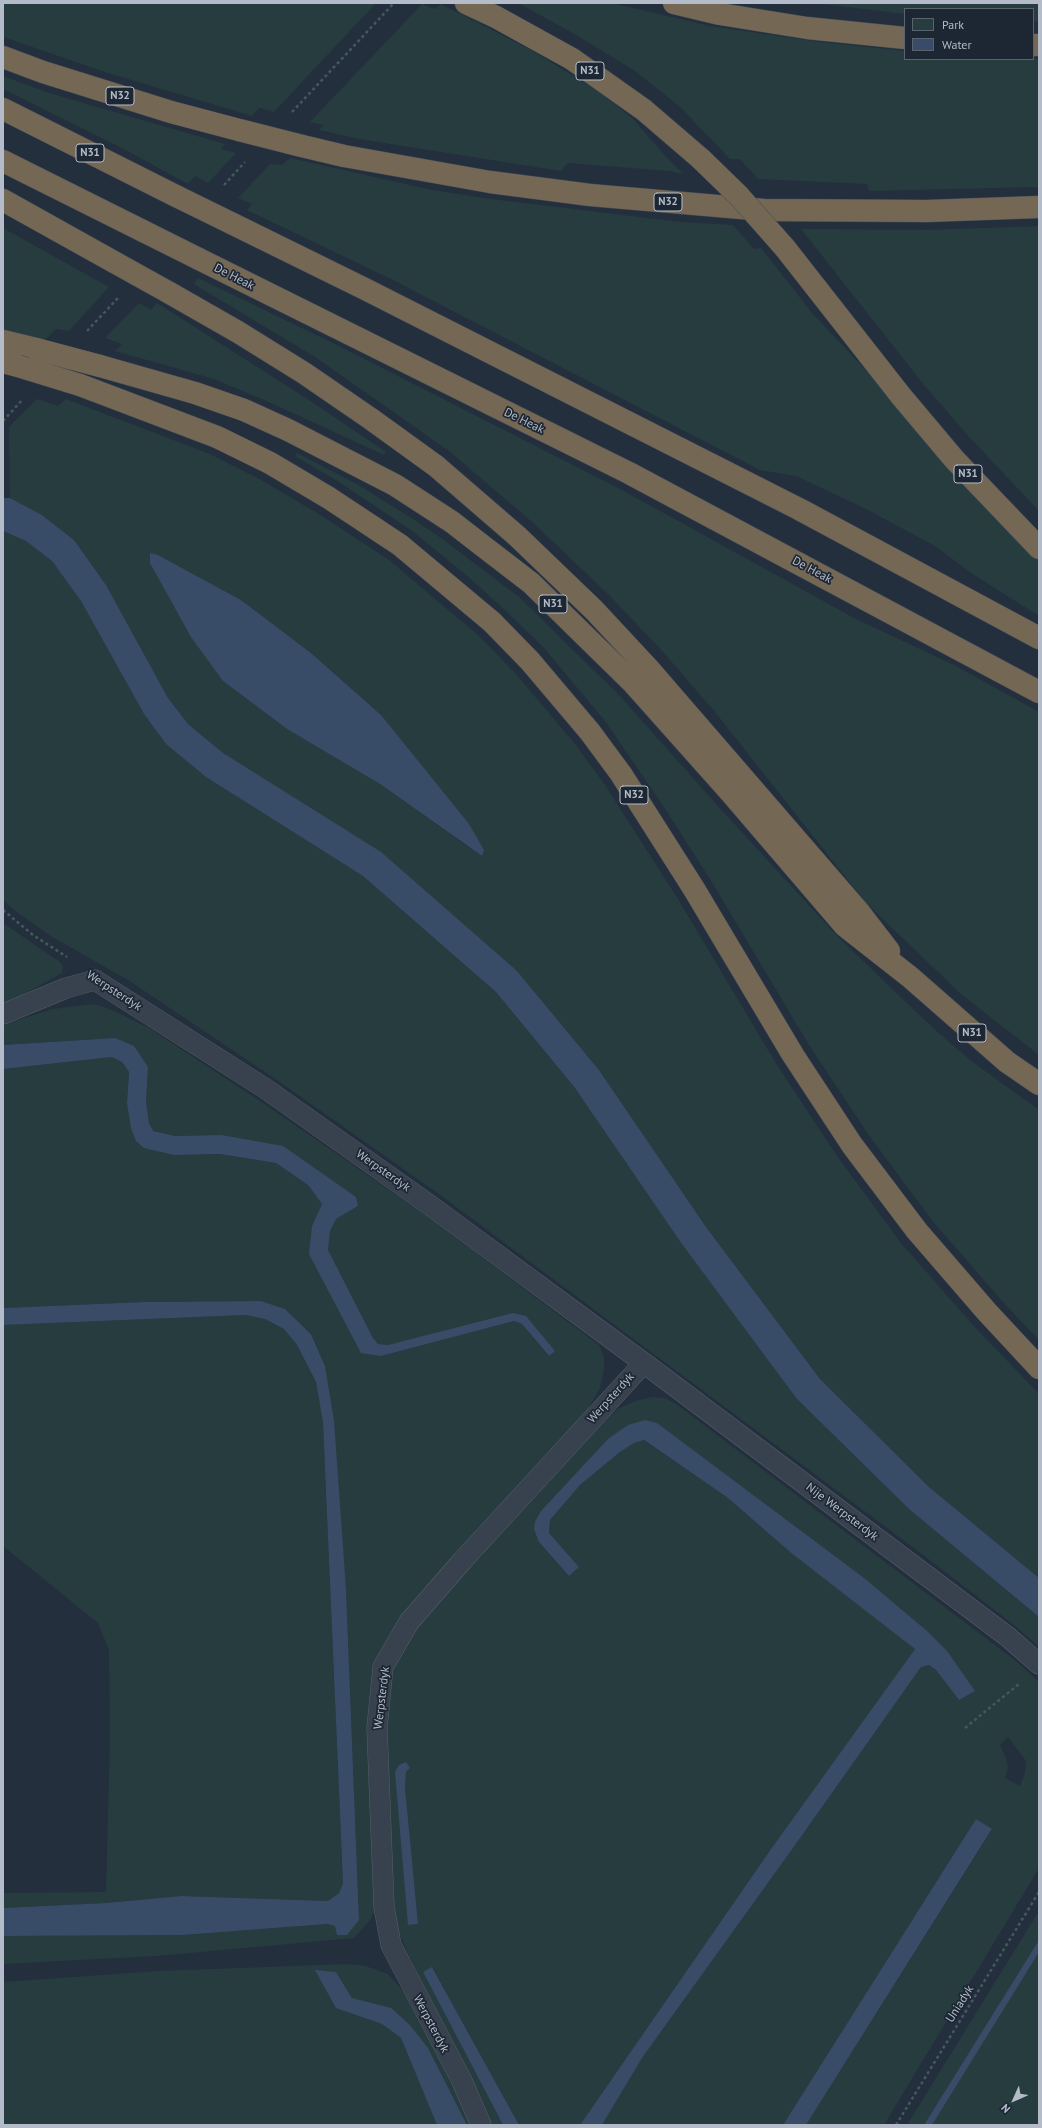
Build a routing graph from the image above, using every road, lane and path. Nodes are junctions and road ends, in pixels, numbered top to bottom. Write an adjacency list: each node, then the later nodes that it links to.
1 (466, 3): 11 (highway, N31, bridge)
2 (674, 3): 3 (highway)
3 (904, 38)
4 (3, 57): 8 (highway, N32, bridge)
5 (3, 109): 12 (highway, N31, bridge)
6 (3, 161): 13 (highway, De Heak, bridge)
7 (3, 200): 15 (highway, N31, bridge)
8 (1039, 207)
9 (3, 341): 15 (highway, N31, bridge)
10 (10, 364): 20 (highway, N32, bridge)
11 (1039, 548)
12 (1039, 638)
13 (1039, 692)
14 (3, 910): 16 (path, Werpsterdyk)
15 (910, 977): 18 (highway, N31)
16 (95, 980): 17 (lane); 19 (lane, Werpsterdyk)
17 (3, 1014)
18 (1039, 1084)
19 (644, 1363): 21 (lane, Nije Werpsterdyk); 25 (lane, Werpsterdyk)
20 (1039, 1368)
21 (1039, 1664)
22 (1021, 1682): 23 (path)
23 (966, 1728)
24 (1039, 1892): 26 (path, Uniadyk)
25 (481, 2125)
26 (896, 2125)

